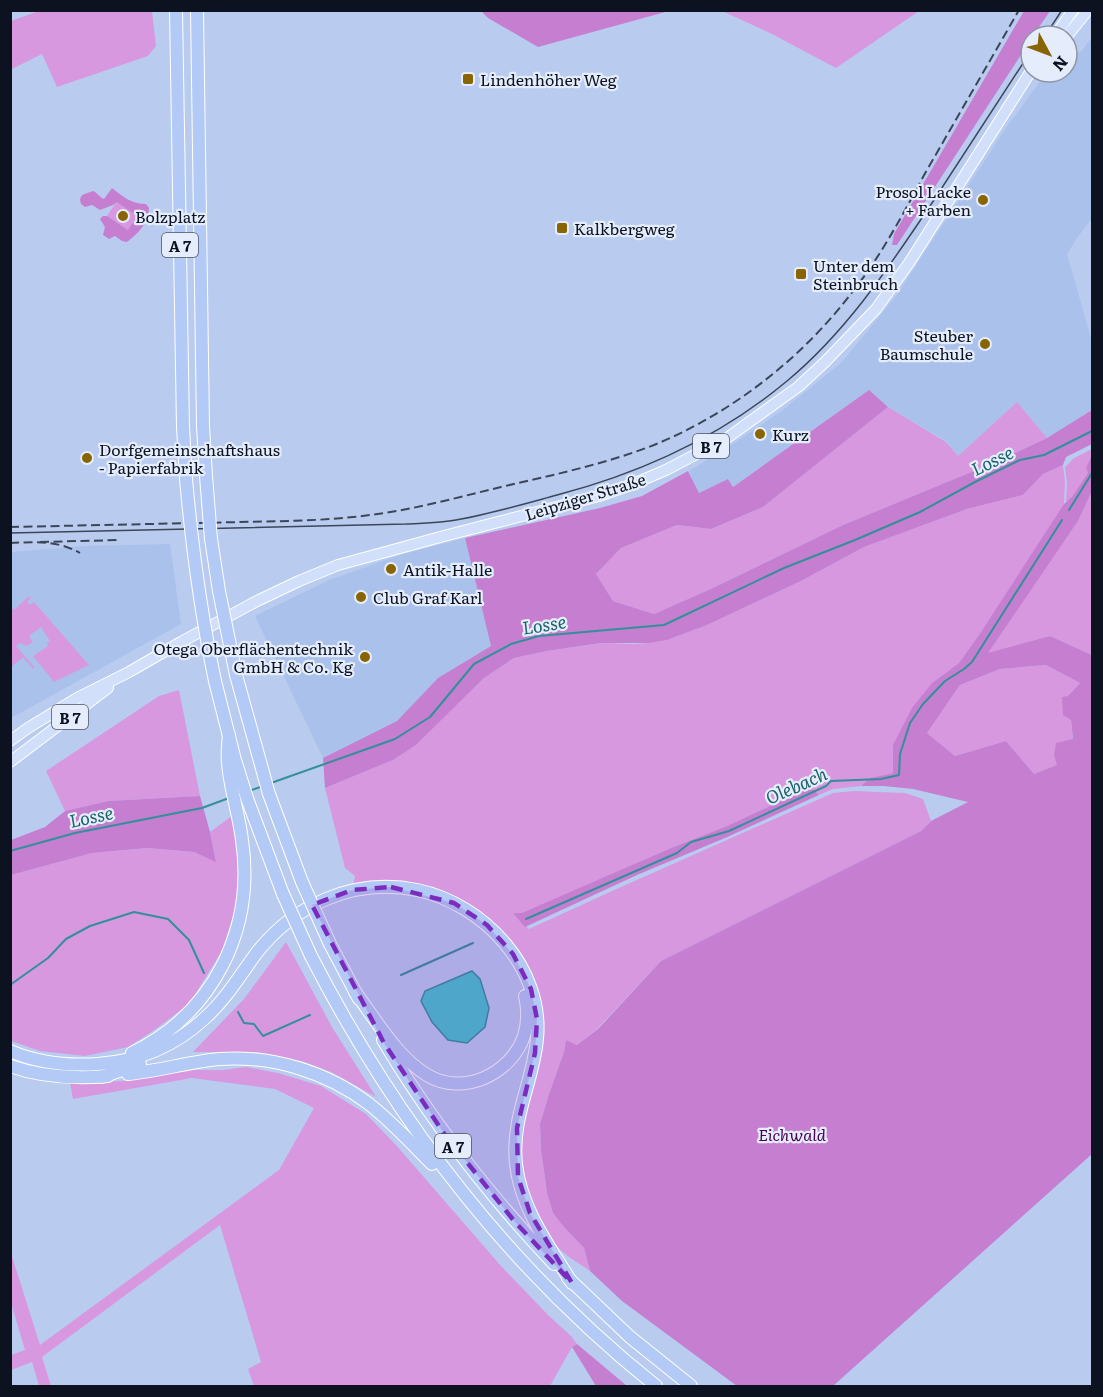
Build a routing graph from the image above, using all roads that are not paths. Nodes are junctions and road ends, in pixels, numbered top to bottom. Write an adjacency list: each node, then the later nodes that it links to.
1 (176, 10): 10 (highway, A 7, bridge)
2 (197, 10): 12 (highway, A 7, bridge)
3 (1073, 10): 5 (main road)
4 (1088, 10): 6 (main road)
5 (1063, 24)
6 (1077, 24)
7 (1022, 84): 8 (main road, Leipziger Straße / B 7)
8 (129, 672): 9 (main road, Leipziger Straße / B 7); 11 (main road, Leipziger Straße / B 7)
9 (10, 741)
10 (232, 761): 15 (highway); 16 (highway, A 7, bridge)
11 (10, 762)
12 (355, 992): 15 (highway); 17 (highway, A 7)
13 (10, 1051): 15 (highway)
14 (10, 1066): 15 (highway)
15 (100, 1070): 16 (highway); 17 (highway)
16 (471, 1204): 18 (highway, A 7)
17 (572, 1283): 19 (highway, A 7)
18 (656, 1386)
19 (691, 1386)

